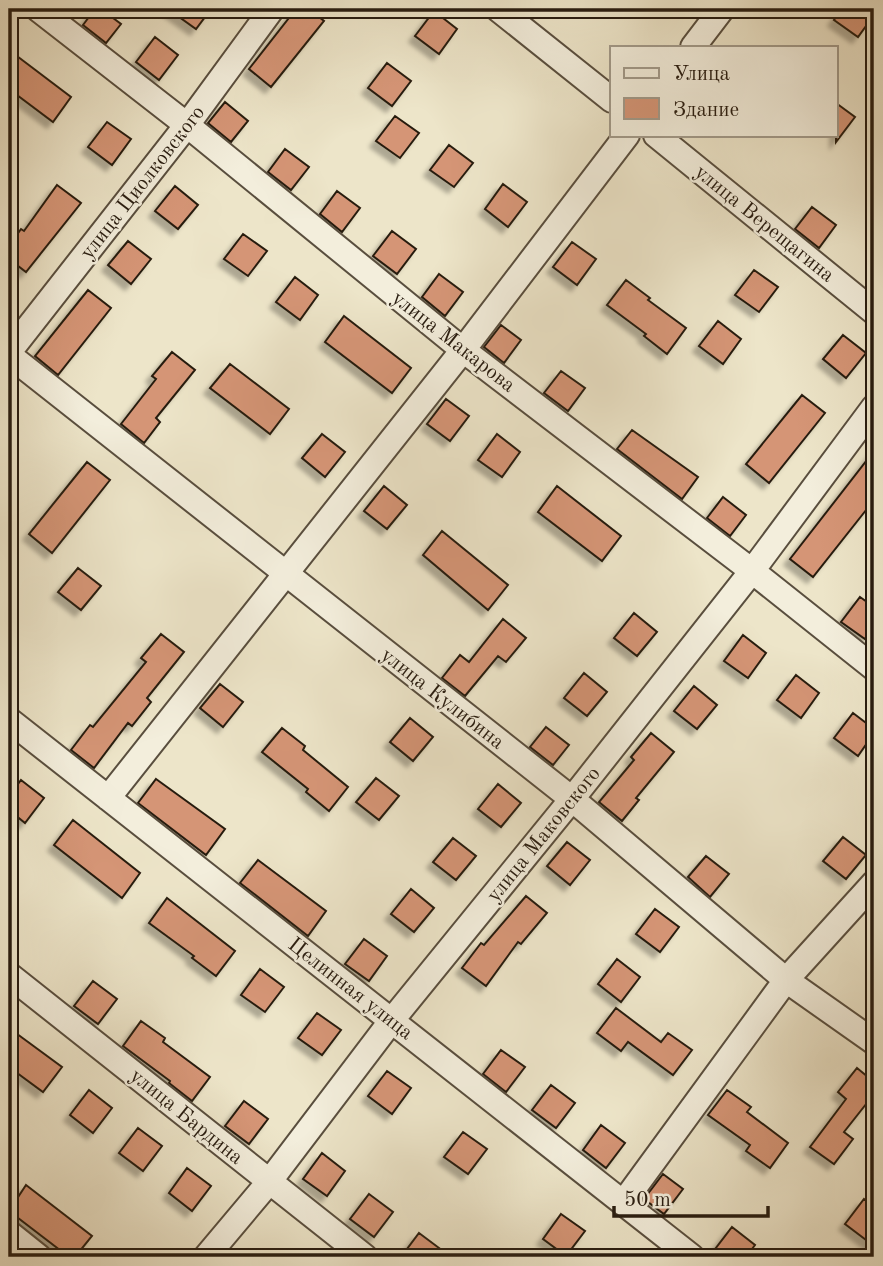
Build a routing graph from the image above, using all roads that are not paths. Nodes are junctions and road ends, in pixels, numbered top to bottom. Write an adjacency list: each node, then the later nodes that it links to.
1 (38, 9): 7 (street, улица Макарова)
2 (272, 9): 7 (street, улица Циолковского)
3 (498, 9): 6 (street)
4 (722, 9): 5 (street)
5 (694, 46)
6 (610, 98)
7 (187, 125): 11 (street, улица Макарова); 12 (street, улица Циолковского)
8 (626, 136): 11 (street)
9 (657, 136): 10 (street, улица Верещагина)
10 (874, 312)
11 (463, 350): 14 (street, улица Макарова); 15 (street)
12 (9, 354): 15 (street, улица Кулибина)
13 (874, 407): 14 (street, улица Маковского)
14 (752, 571): 16 (street, улица Макарова); 19 (street, улица Маковского)
15 (285, 573): 18 (street); 19 (street, улица Кулибина)
16 (874, 668)
17 (9, 720): 18 (street, Целинная улица)
18 (108, 797): 23 (street, Целинная улица)
19 (572, 799): 22 (street, улица Кулибина); 23 (street, улица Маковского)
20 (874, 883): 22 (street)
21 (9, 975): 25 (street, улица Бардина)
22 (786, 980): 24 (street, улица Кулибина); 26 (street)
23 (392, 1020): 25 (street, улица Маковского); 26 (street, Целинная улица)
24 (874, 1042)
25 (269, 1182): 29 (street, улица Маковского); 30 (street, улица Бардина)
26 (623, 1203): 31 (street, Целинная улица)
27 (9, 1233): 28 (street)
28 (39, 1257)
29 (206, 1257)
30 (365, 1257)
31 (692, 1257)

